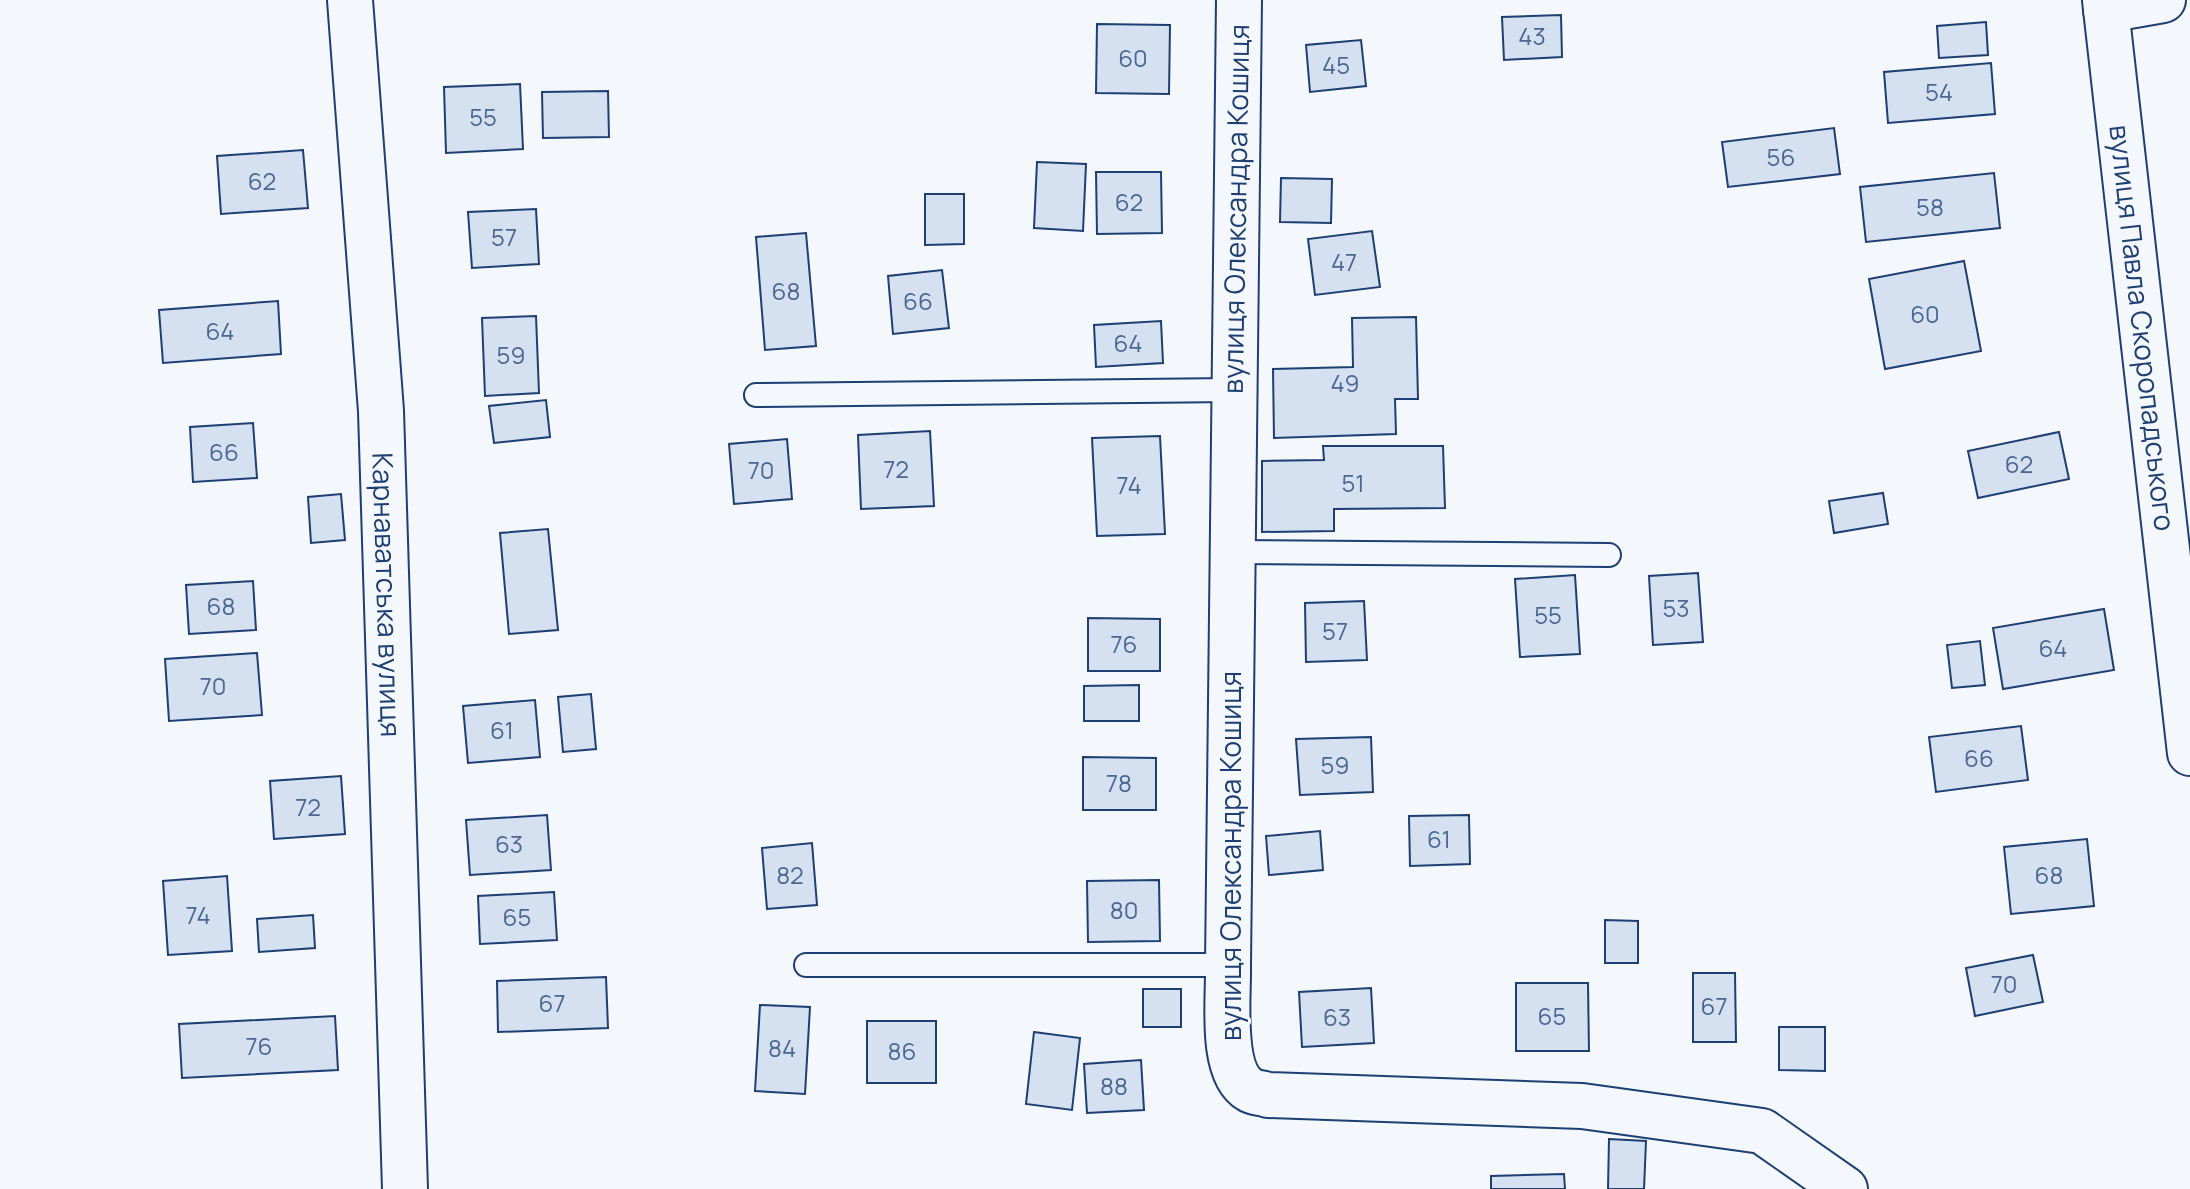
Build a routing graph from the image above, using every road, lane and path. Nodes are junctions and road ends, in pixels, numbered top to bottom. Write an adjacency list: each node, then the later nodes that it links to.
1 (350, 0): 12 (street, Карнаватська вулиця)
2 (1239, 0): 5 (street, вулиця Олександра Кошиця)
3 (2163, 0): 4 (street)
4 (2106, 5): 9 (street, вулиця Павла Скоропадського)
5 (1233, 390): 6 (lane); 7 (street, вулиця Олександра Кошиця)
6 (756, 395)
7 (1232, 552): 8 (lane); 11 (street, вулиця Олександра Кошиця)
8 (1609, 555)
9 (2190, 753)
10 (806, 965): 11 (lane)
11 (1228, 965): 13 (street, вулиця Олександра Кошиця)
12 (405, 1189)
13 (1845, 1189)

